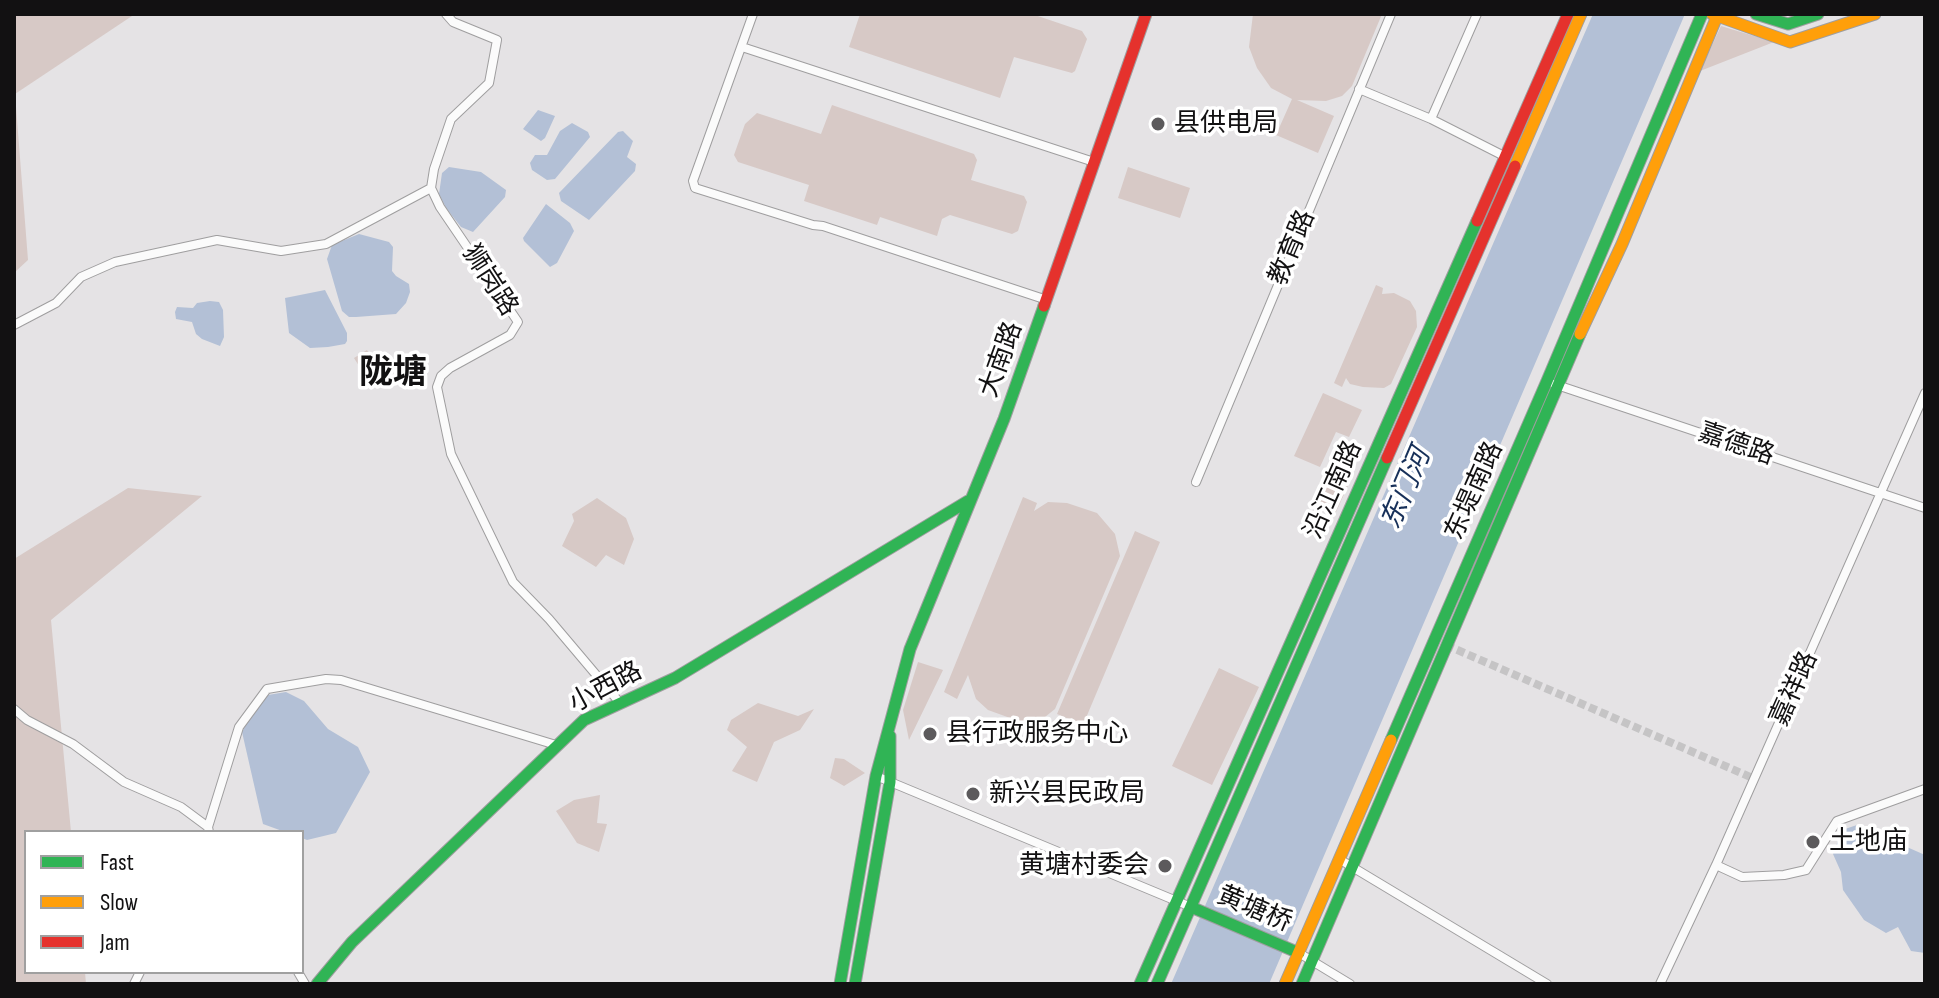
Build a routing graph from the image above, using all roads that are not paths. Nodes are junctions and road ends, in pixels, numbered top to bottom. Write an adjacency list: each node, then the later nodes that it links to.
1 (446, 14): 18 (street)
2 (753, 14): 13 (street)
3 (1146, 14): 17 (main road, 大南路)
4 (1391, 14): 14 (street, 教育路)
5 (1477, 14): 15 (street)
6 (1568, 14): 16 (main road, 沿江南路)
7 (1581, 14): 39 (main road, 沿江南路)
8 (1702, 14): 21 (main road, 东堤南路)
9 (1756, 14): 10 (main road)
10 (1818, 14)
11 (1875, 14): 12 (main road)
12 (1715, 15): 21 (main road, 东堤南路)
13 (742, 47): 17 (street); 19 (street)
14 (1359, 89): 15 (street); 23 (street, 教育路)
15 (1431, 119): 16 (street)
16 (1504, 156): 38 (main road, 沿江南路)
17 (1094, 162): 19 (main road, 大南路)
18 (431, 188): 20 (street); 27 (street, 狮岗路)
19 (1047, 300): 25 (main road, 大南路)
20 (14, 325)
21 (1552, 383): 24 (street, 嘉德路); 35 (main road, 东堤南路); 37 (main road, 东堤南路)
22 (1925, 393): 24 (street, 嘉祥路)
23 (1196, 482)
24 (1881, 493): 26 (street, 嘉德路); 36 (street, 嘉祥路)
25 (969, 501): 27 (main road, 小西路); 29 (main road, 大南路)
26 (1925, 508)
27 (620, 703): 30 (main road, 小西路)
28 (14, 709): 34 (street)
29 (890, 717): 31 (main road, 大南路); 32 (main road, 大南路)
30 (556, 745): 34 (street); 42 (main road, 小西路)
31 (876, 776): 32 (street); 43 (main road, 大南路)
32 (890, 782): 38 (street); 44 (main road, 大南路)
33 (1925, 789): 36 (street)
34 (208, 829)
35 (1339, 859): 37 (street); 40 (main road, 东堤南路)
36 (1716, 865): 51 (street, 嘉祥路)
37 (1352, 867): 41 (main road, 东堤南路); 50 (street)
38 (1176, 901): 39 (street); 45 (main road, 沿江南路)
39 (1191, 907): 40 (main road, 黄塘桥); 46 (main road, 沿江南路)
40 (1299, 953): 41 (street); 47 (main road, 东堤南路)
41 (1311, 961): 48 (main road, 东堤南路); 49 (street)
42 (317, 984)
43 (840, 984)
44 (855, 984)
45 (1140, 984)
46 (1157, 984)
47 (1285, 984)
48 (1302, 984)
49 (1350, 984)
50 (1547, 984)
51 (1660, 984)

